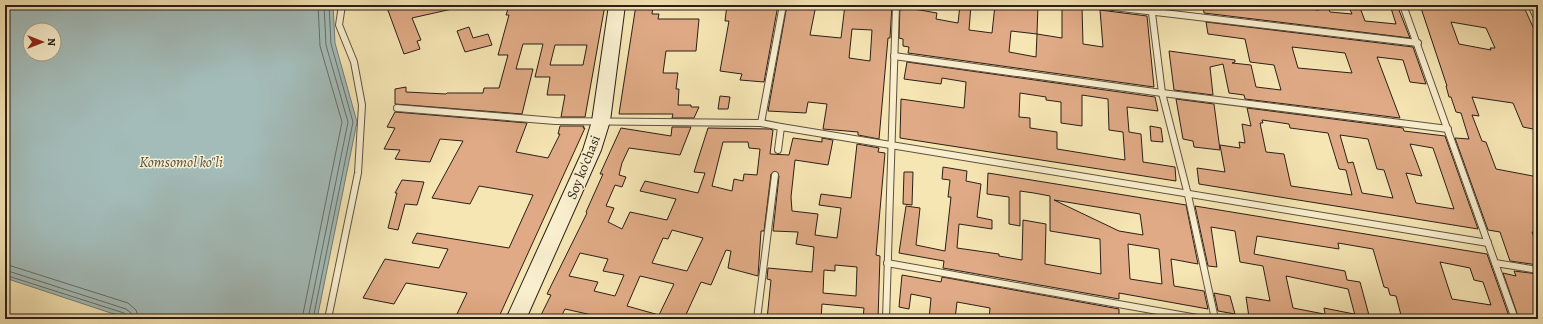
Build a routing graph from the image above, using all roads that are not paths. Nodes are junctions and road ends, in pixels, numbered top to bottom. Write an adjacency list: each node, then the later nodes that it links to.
1 (342, 5): 27 (lane)
2 (617, 5): 15 (main road, Soy ko'chasi)
3 (783, 5): 16 (lane)
4 (896, 5): 12 (lane)
5 (1096, 5): 9 (lane)
6 (1151, 5): 9 (lane)
7 (1403, 5): 11 (lane)
8 (1531, 5): 10 (lane)
9 (1152, 13): 11 (lane); 13 (lane)
10 (1538, 20)
11 (1418, 43): 18 (lane)
12 (894, 56): 13 (lane); 19 (lane)
13 (1162, 93): 18 (lane); 22 (lane)
14 (397, 108): 15 (lane)
15 (601, 121): 16 (lane); 28 (main road, Soy ko'chasi)
16 (761, 123): 17 (lane)
17 (781, 127): 19 (lane); 20 (lane)
18 (1448, 129): 23 (lane)
19 (891, 146): 22 (lane); 24 (lane)
20 (778, 150)
21 (775, 175): 29 (lane)
22 (1188, 195): 23 (lane); 32 (lane)
23 (1488, 243): 25 (lane)
24 (887, 263): 30 (lane); 31 (lane)
25 (1496, 263): 26 (lane); 33 (lane)
26 (1538, 270)
27 (328, 319)
28 (516, 319)
29 (757, 319)
30 (886, 319)
31 (1202, 319)
32 (1215, 319)
33 (1515, 319)

